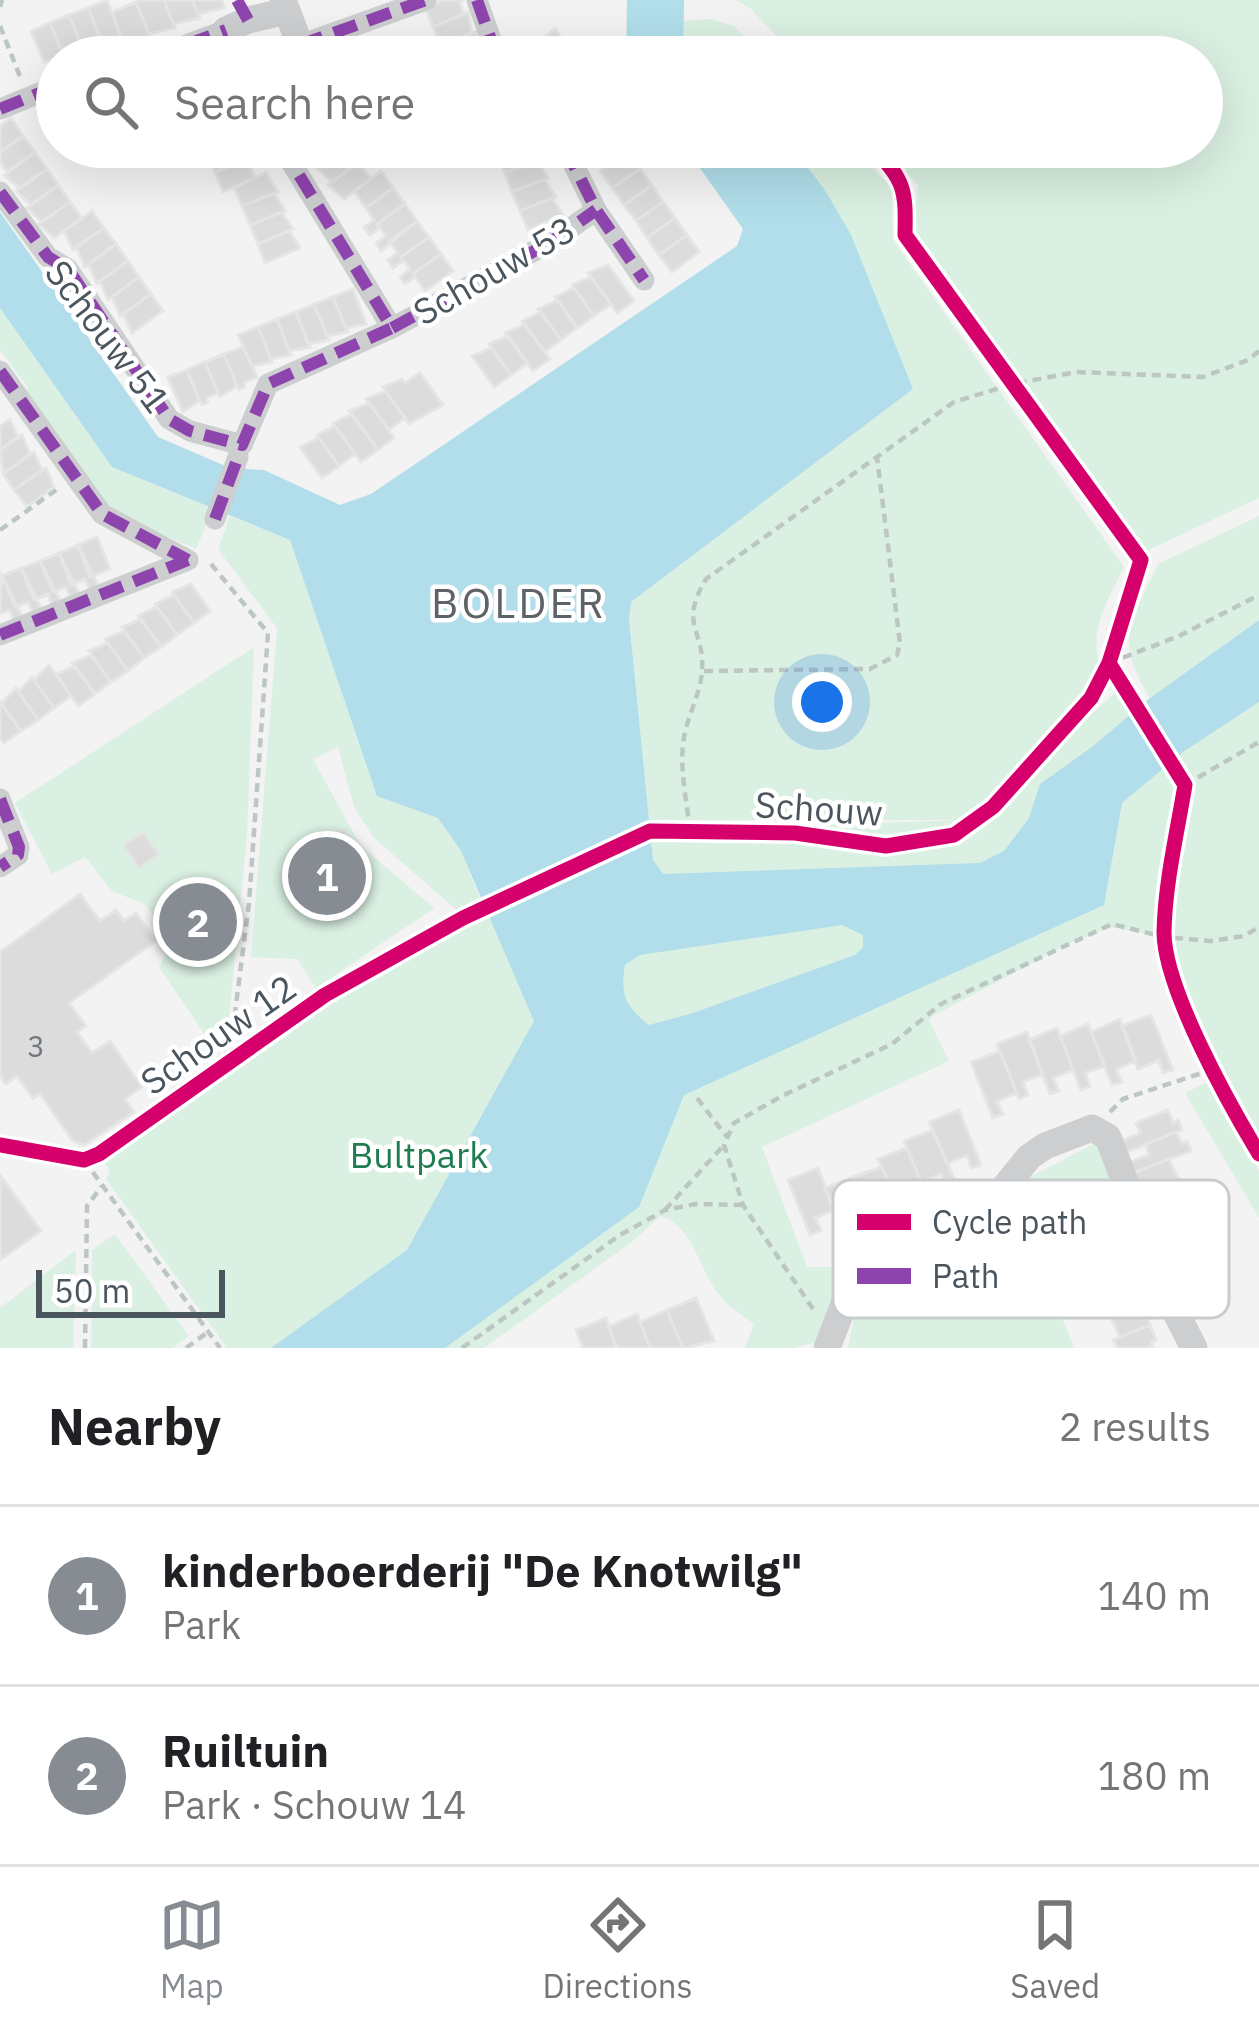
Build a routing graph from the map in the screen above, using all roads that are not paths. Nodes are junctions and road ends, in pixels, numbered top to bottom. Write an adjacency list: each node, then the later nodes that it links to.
1 (426, 0): 7 (street)
2 (477, 0): 8 (street)
3 (285, 5): 4 (street); 6 (street)
4 (237, 17): 5 (street)
5 (198, 36)
6 (290, 36)
7 (331, 36)
8 (490, 36)
9 (36, 92): 10 (street)
10 (0, 110)
11 (295, 168): 16 (street)
12 (575, 168): 14 (street, Schouw 53)
13 (0, 192): 18 (street, Schouw 51)
14 (596, 210): 15 (street, Schouw 53); 16 (street, Schouw 53)
15 (644, 280)
16 (392, 328): 18 (street, Schouw 53)
17 (0, 371): 20 (street)
18 (240, 451): 19 (street, Schouw 53)
19 (215, 519)
20 (0, 635)
21 (0, 799): 22 (street)
22 (0, 867)
23 (1010, 1180): 24 (street)
24 (1124, 1180)
25 (1179, 1318): 26 (street)
26 (1194, 1348)

